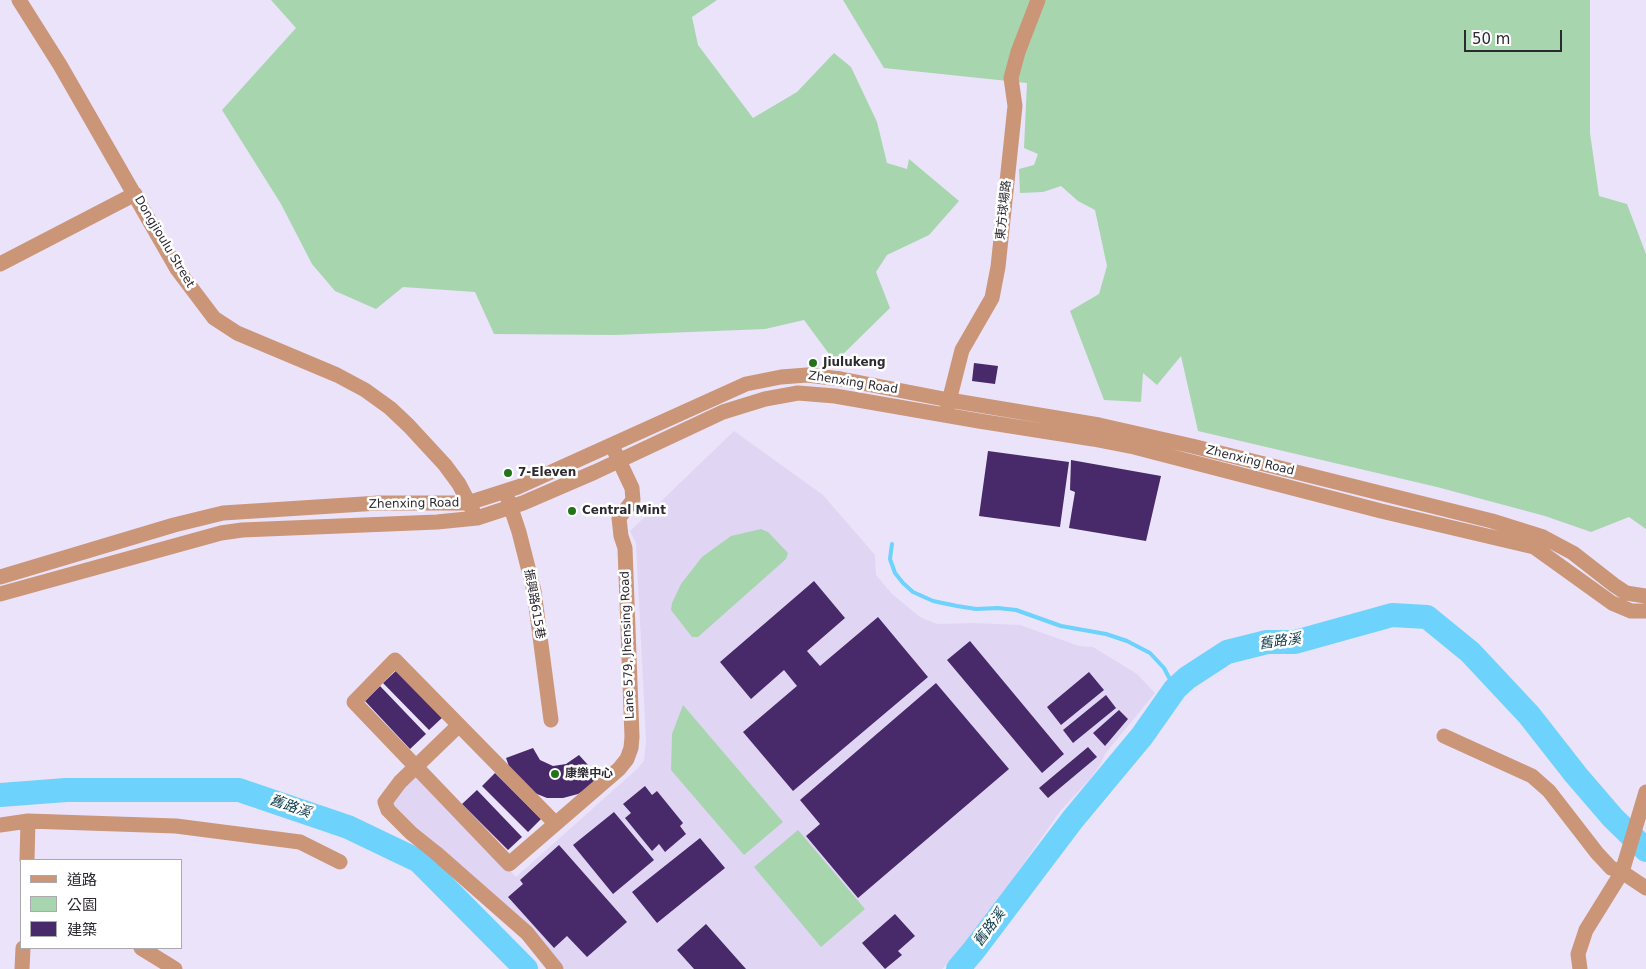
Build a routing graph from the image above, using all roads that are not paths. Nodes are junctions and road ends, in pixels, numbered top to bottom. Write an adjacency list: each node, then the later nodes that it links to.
1 (20, 0): 3 (street, Dongjioulu Street)
2 (1038, 0): 5 (street, 東方球場路)
3 (135, 194): 4 (street); 10 (street, Dongjioulu Street)
4 (0, 264)
5 (949, 400): 6 (street, 東方球場路); 7 (street, Zhenxing Road); 15 (street, Zhenxing Road)
6 (945, 415): 8 (street, Zhenxing Road); 16 (street, Zhenxing Road)
7 (612, 444): 8 (street, Lane 579, Jhensing Road); 9 (street, Zhenxing Road)
8 (619, 461): 11 (street, Zhenxing Road); 23 (street, Lane 579, Jhensing Road)
9 (504, 491): 10 (street, Zhenxing Road); 11 (street, 振興路615巷)
10 (468, 503): 12 (street, Dongjioulu Street); 13 (street, Zhenxing Road)
11 (511, 507): 12 (street, Zhenxing Road); 17 (street, 振興路615巷)
12 (477, 518): 14 (street, Zhenxing Road)
13 (0, 577)
14 (0, 594)
15 (1646, 596)
16 (1646, 611)
17 (551, 720)
18 (458, 726): 20 (street); 20 (street, Lane 579, Jhensing Road); 23 (street, Lane 579, Jhensing Road)
19 (1444, 736): 27 (street)
20 (416, 767): 23 (street, Lane 579, Jhensing Road); 33 (street)
21 (1646, 792): 27 (street)
22 (28, 822): 24 (street); 25 (street); 26 (street)
23 (555, 823)
24 (0, 825)
25 (27, 859)
26 (340, 862)
27 (1622, 872): 28 (street); 34 (street)
28 (1646, 888)
29 (23, 949): 31 (street)
30 (143, 949): 32 (street)
31 (22, 969)
32 (175, 969)
33 (556, 969)
34 (1580, 969)

